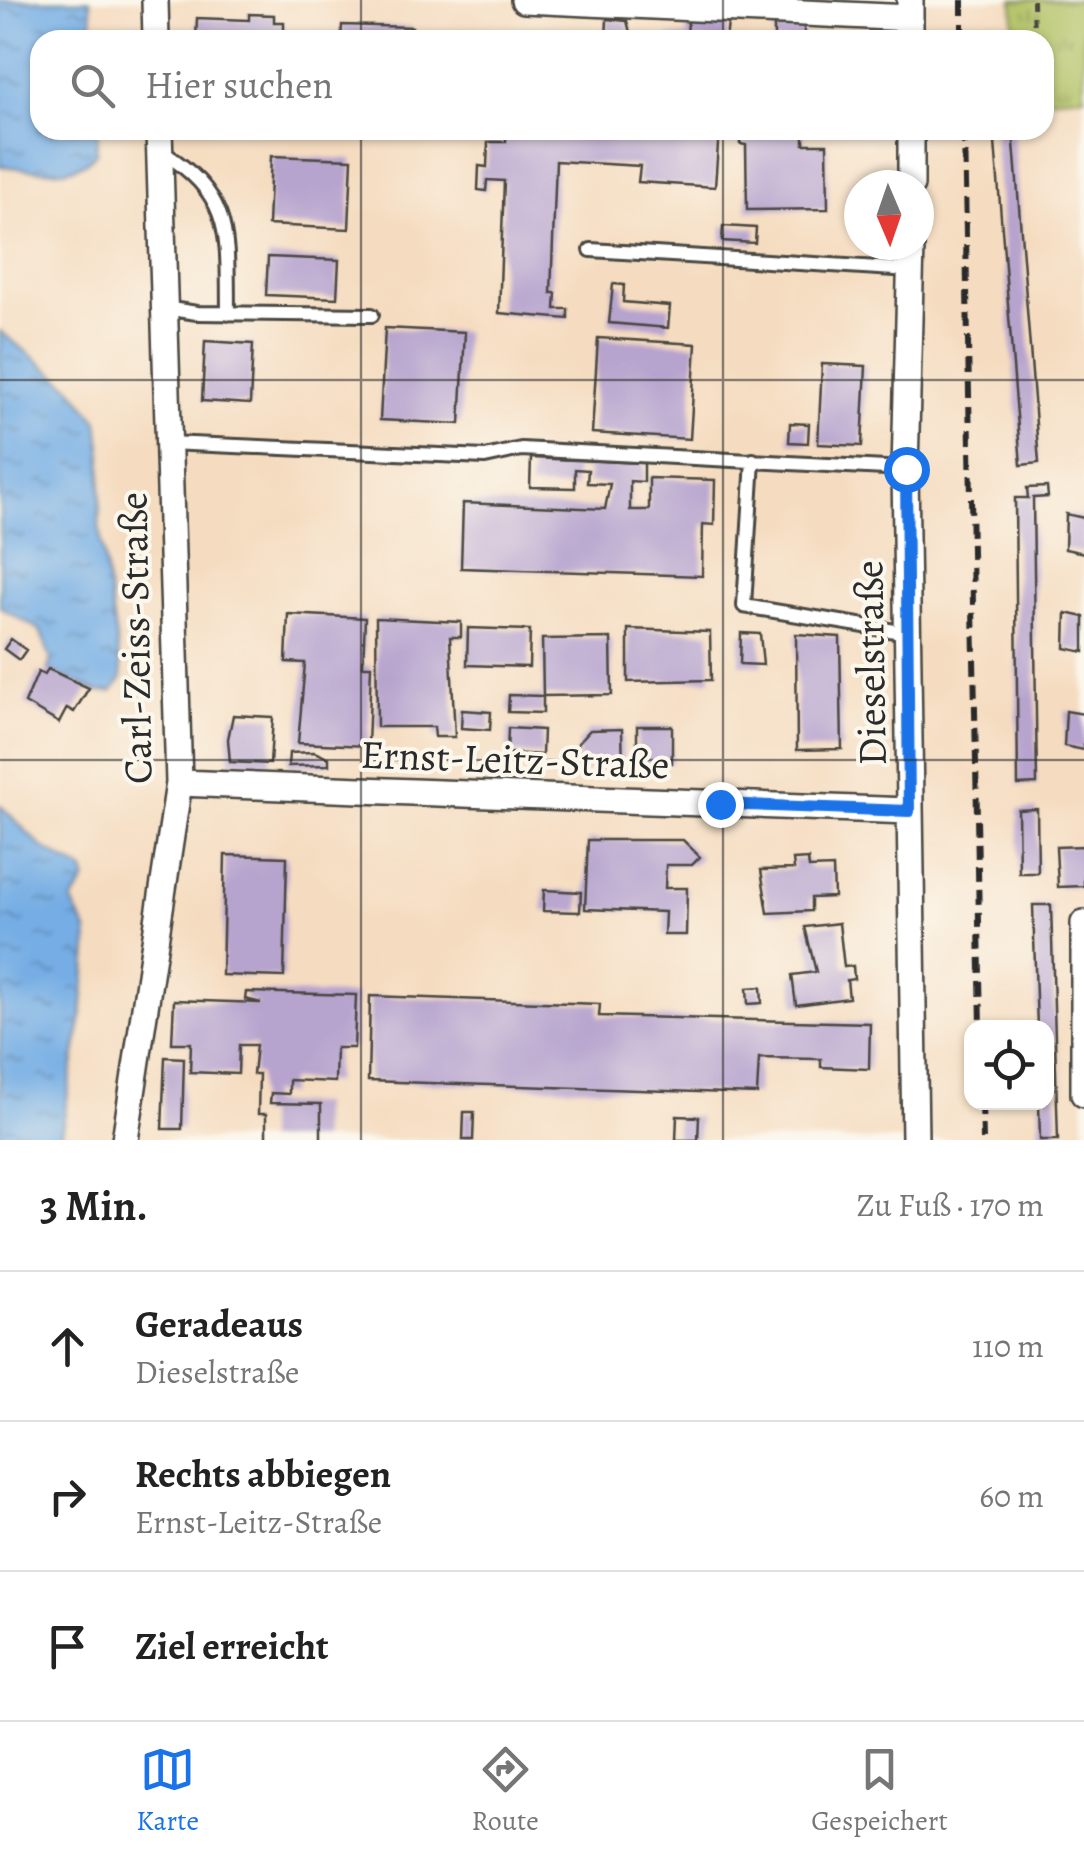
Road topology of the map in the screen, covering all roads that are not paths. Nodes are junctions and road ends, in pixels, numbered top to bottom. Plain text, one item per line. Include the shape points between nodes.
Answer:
1 (154, 0) edge
2 (524, 0) edge
3 (910, 19) edge
4 (156, 30) edge
5 (159, 140) edge
6 (911, 140) edge
7 (911, 170) edge
8 (591, 250) dead end
9 (844, 256) edge
10 (911, 260) edge
11 (164, 308) junction
12 (228, 314) junction
13 (372, 314) dead end
14 (168, 443) junction
15 (753, 460) junction
16 (906, 469) junction
17 (894, 632) junction
18 (179, 783) junction
19 (909, 811) junction
20 (1084, 923) edge
21 (1084, 1094) edge
22 (125, 1140) edge
23 (915, 1140) edge

1 - 4 street
2 - 3 street
5 - 11 street, Carl-Zeiss-Straße
5 - 12 lane via 217,201 227,228
6 - 7 street
8 - 9 lane
10 - 16 street, Dieselstraße
11 - 12 lane
11 - 14 street, Carl-Zeiss-Straße
12 - 13 lane
14 - 15 lane
14 - 18 street, Carl-Zeiss-Straße
15 - 16 lane
15 - 17 lane via 744,606
16 - 17 street, Dieselstraße
17 - 19 street, Dieselstraße
18 - 19 street, Ernst-Leitz-Straße
18 - 22 street, Carl-Zeiss-Straße
19 - 23 street, Dieselstraße
20 - 21 street

